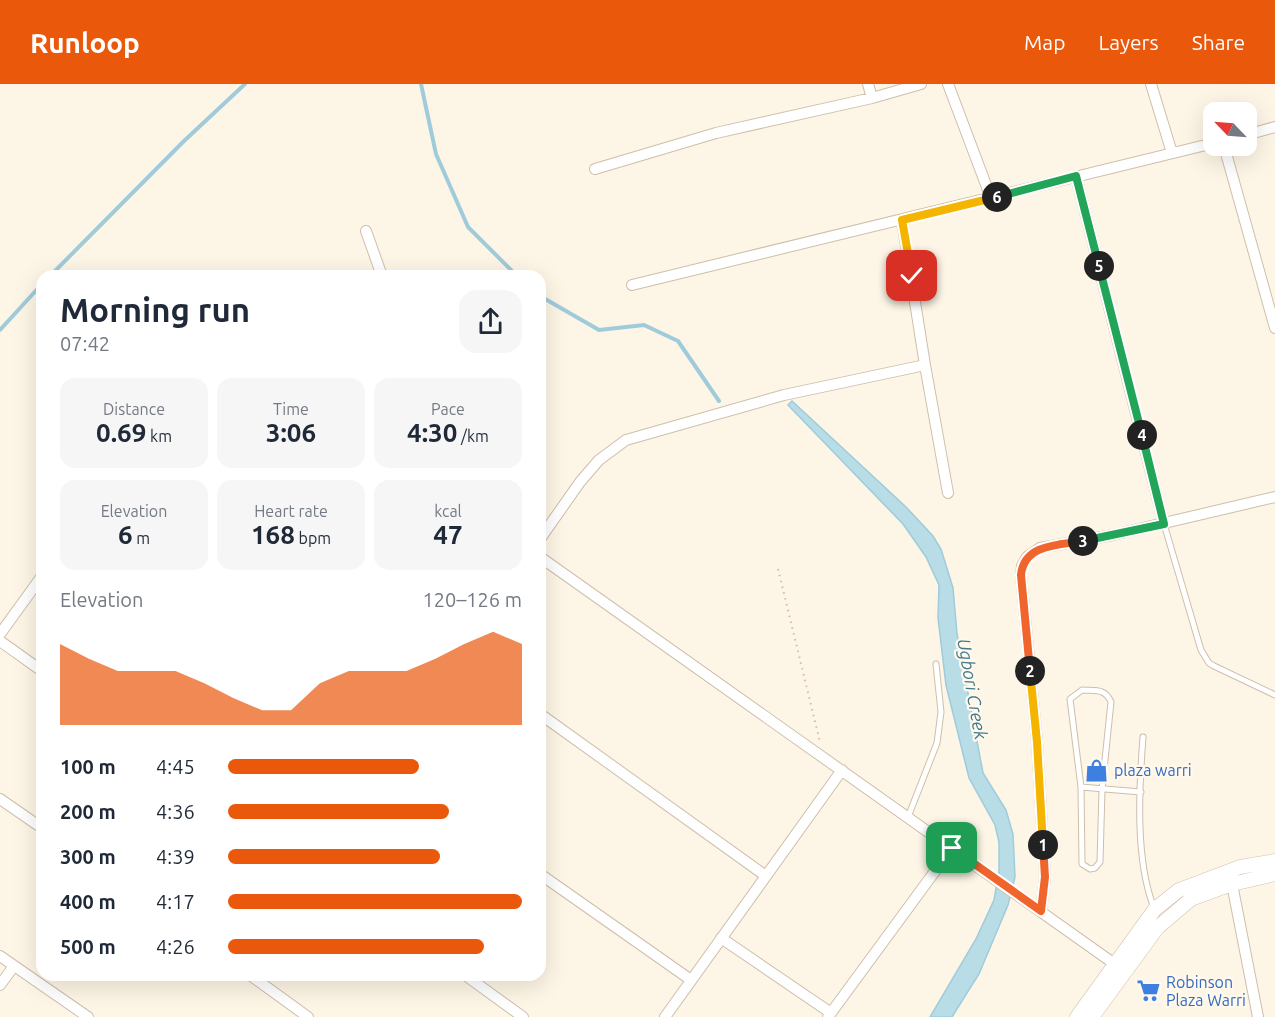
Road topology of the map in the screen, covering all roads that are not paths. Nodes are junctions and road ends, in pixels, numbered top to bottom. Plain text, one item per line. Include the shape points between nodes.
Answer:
1 (868, 84) edge
2 (921, 84) edge
3 (948, 84) edge
4 (1151, 84) edge
5 (872, 98) junction
6 (1275, 127) edge
7 (1257, 132) edge
8 (1203, 146) edge
9 (1172, 153) junction
10 (1227, 156) edge
11 (595, 169) dead end
12 (1076, 176) junction
13 (991, 198) junction
14 (902, 220) junction
15 (366, 231) dead end
16 (380, 270) edge
17 (1275, 283) edge
18 (632, 285) dead end
19 (1264, 287) junction
20 (1275, 328) edge
21 (925, 365) junction
22 (948, 493) dead end
23 (1275, 497) edge
24 (1164, 524) junction
25 (546, 531) edge
26 (546, 561) edge
27 (36, 584) edge
28 (0, 634) edge
29 (0, 641) edge
30 (936, 664) dead end
31 (36, 667) edge
32 (1275, 695) edge
33 (546, 718) edge
34 (1143, 737) dead end
35 (843, 770) junction
36 (1081, 787) junction
37 (1102, 789) junction
38 (1141, 792) junction
39 (0, 799) edge
40 (908, 817) junction
41 (36, 824) edge
42 (952, 848) junction
43 (1275, 861) edge
44 (1275, 874) edge
45 (766, 876) junction
46 (546, 878) edge
47 (1232, 884) junction
48 (1155, 909) junction
49 (1041, 911) junction
50 (721, 938) junction
51 (0, 956) edge
52 (1116, 965) junction
53 (14, 966) junction
54 (691, 980) junction
55 (258, 981) edge
56 (473, 981) edge
57 (0, 985) edge
58 (829, 1015) edge
59 (88, 1017) edge
60 (308, 1017) edge
61 (523, 1017) edge
62 (665, 1017) edge
63 (1077, 1017) edge
64 (1092, 1017) edge
65 (1258, 1017) edge

1 - 5 street
2 - 5 street
3 - 13 street
4 - 9 street
5 - 11 street via 716,133
6 - 7 street
8 - 9 street
9 - 12 street
10 - 19 street
12 - 13 street
12 - 24 street
13 - 14 street
14 - 18 street
14 - 21 street
15 - 16 street
17 - 19 street
19 - 20 street
21 - 22 street
21 - 25 street via 784,395 626,440 599,459
23 - 24 street
24 - 32 lane via 1205,657 1214,666
24 - 49 street via 1040,548 1022,566 1045,877
26 - 35 street
27 - 28 street
29 - 31 street
30 - 40 lane via 940,712 937,743
33 - 45 street
34 - 38 lane
35 - 40 street
35 - 45 street
36 - 37 lane
36 - 37 lane via 1082,864 1090,869 1100,862
36 - 37 lane via 1070,699 1082,690 1104,692 1111,702
37 - 38 lane
38 - 48 lane via 1144,879
39 - 41 street
40 - 42 street
42 - 49 street
42 - 58 street
43 - 48 main road via 1240,867 1179,890
44 - 47 main road
45 - 50 street
46 - 54 street
47 - 64 main road via 1191,899 1157,928
47 - 65 street
48 - 52 main road
49 - 52 street
50 - 54 street
50 - 58 street
51 - 53 street
52 - 63 main road
53 - 57 street
53 - 59 street
54 - 62 street
55 - 60 street
56 - 61 street

